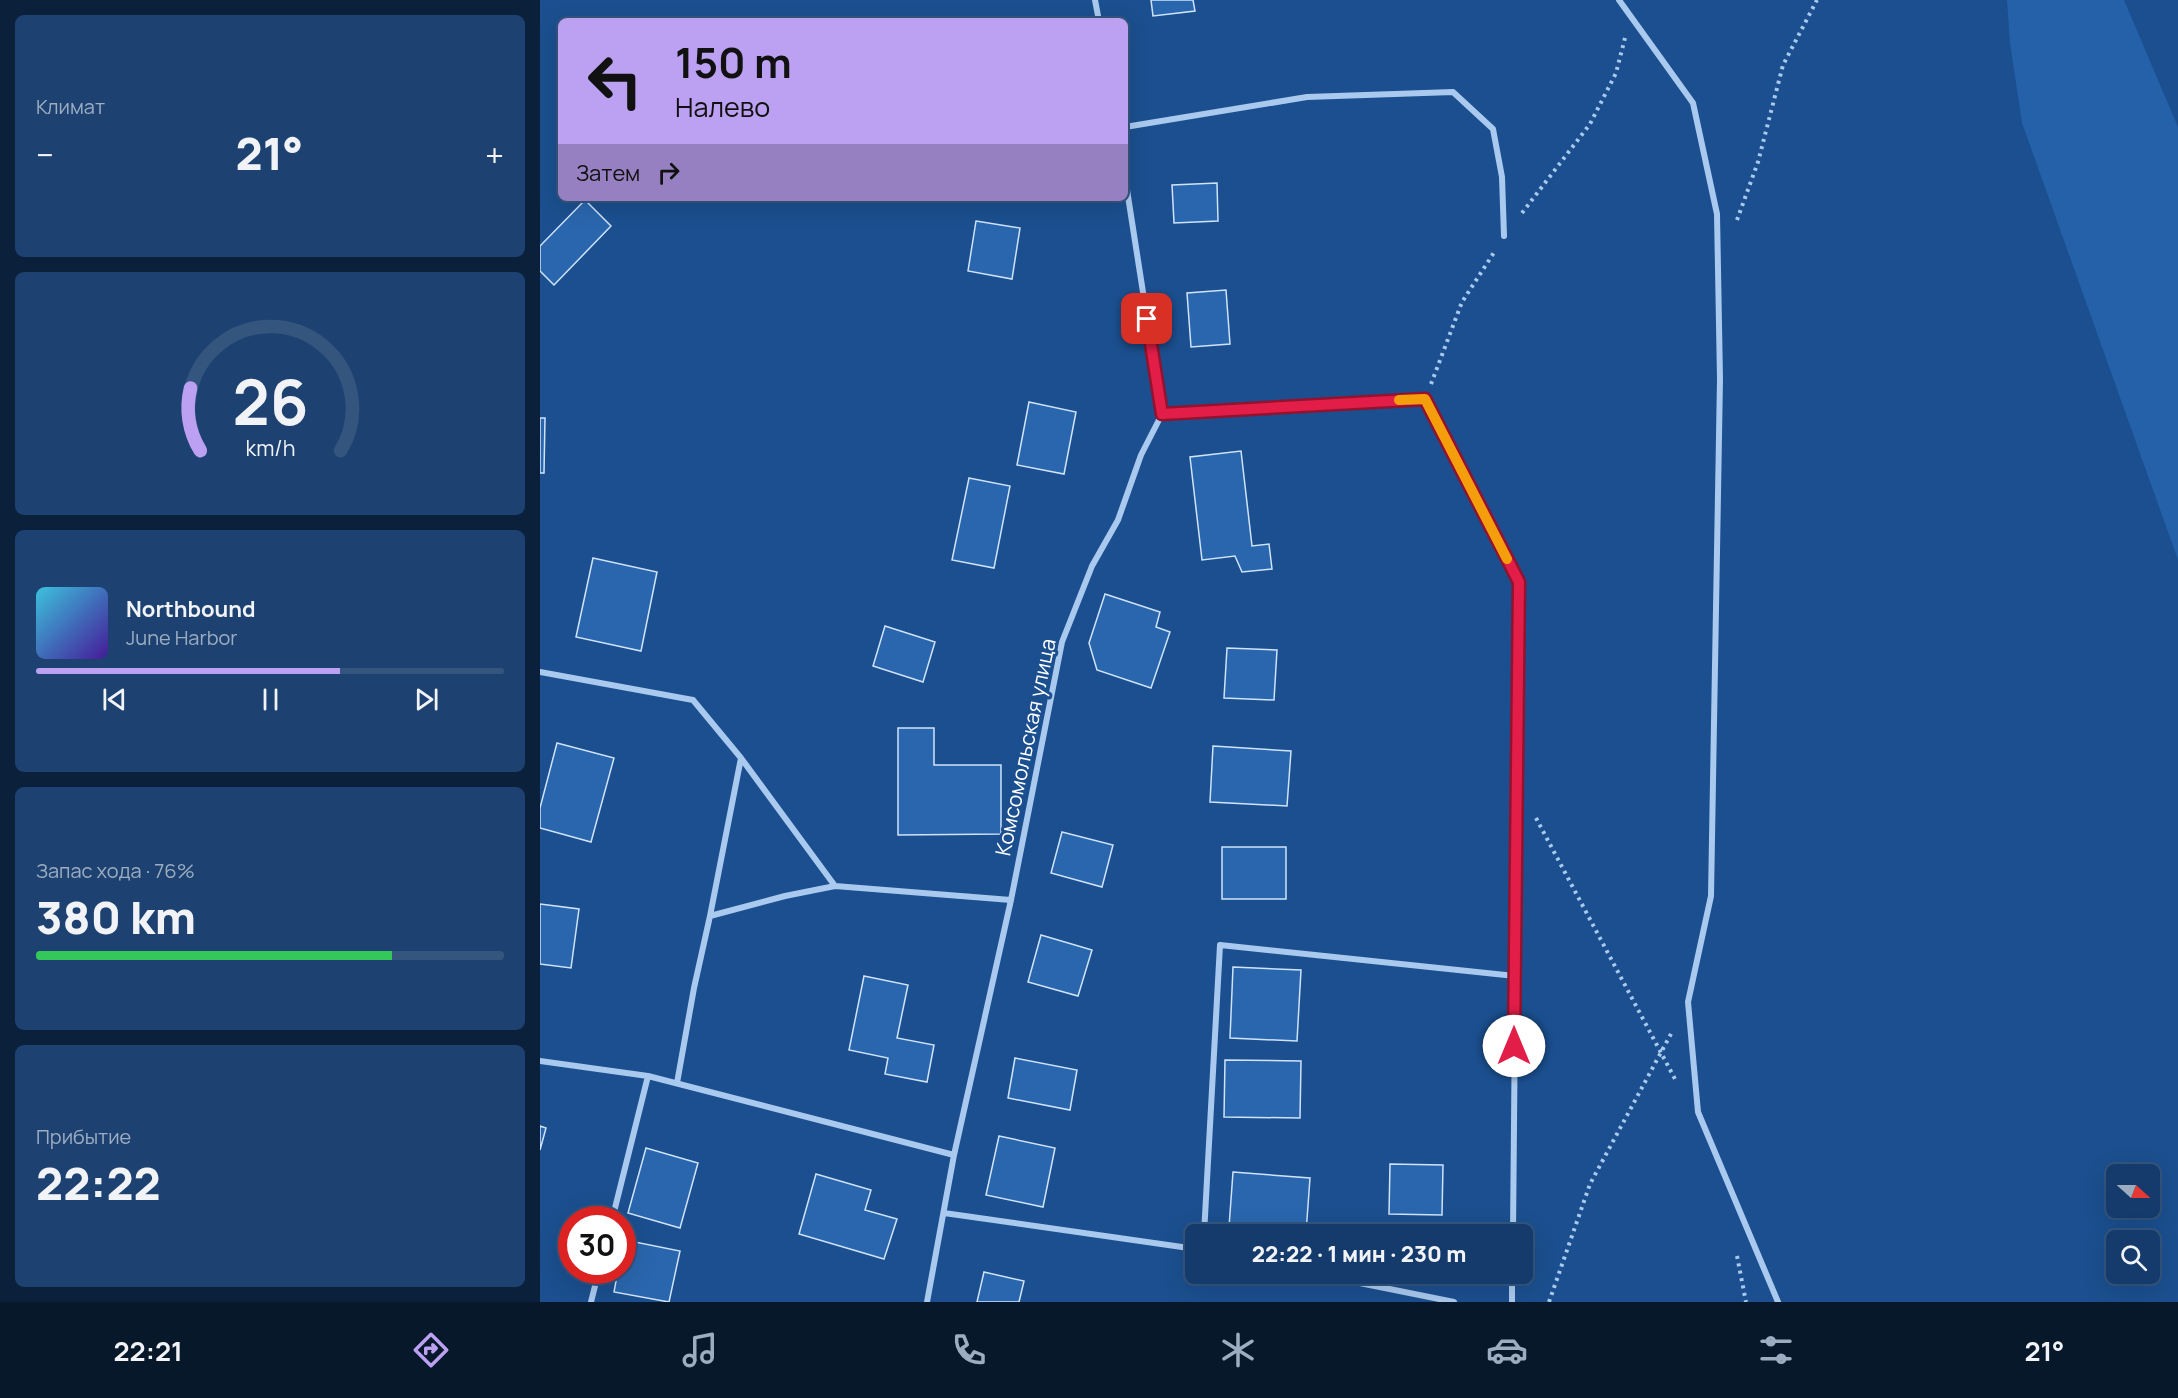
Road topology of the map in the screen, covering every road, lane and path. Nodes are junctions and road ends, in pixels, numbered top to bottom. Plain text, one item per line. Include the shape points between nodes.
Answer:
1 (1095, 0) edge
2 (1619, 0) edge
3 (1817, 0) edge
4 (1630, 17) junction
5 (1098, 18) edge
6 (1128, 127) edge
7 (1128, 196) edge
8 (1736, 224) dead end
9 (1504, 236) junction
10 (1425, 399) junction
11 (1162, 414) junction
12 (540, 672) edge
13 (741, 758) junction
14 (1534, 815) dead end
15 (835, 886) junction
16 (1011, 900) junction
17 (710, 916) junction
18 (1515, 976) junction
19 (1688, 1002) junction
20 (540, 1061) edge
21 (648, 1076) junction
22 (1675, 1079) dead end
23 (676, 1083) junction
24 (954, 1155) junction
25 (616, 1206) edge
26 (944, 1213) junction
27 (1205, 1224) edge
28 (1513, 1224) edge
29 (1185, 1247) edge
30 (1736, 1252) dead end
31 (596, 1284) edge
32 (1365, 1284) edge
33 (1512, 1284) edge
34 (591, 1302) edge
35 (927, 1302) edge
36 (1454, 1302) edge
37 (1512, 1302) edge
38 (1549, 1302) edge
39 (1746, 1302) edge
40 (1778, 1302) edge

1 - 5 street
2 - 4 street
3 - 8 path via 1783,65 1758,162
4 - 9 path via 1616,73 1590,124
4 - 19 street via 1693,103 1717,214 1720,379 1711,896
6 - 9 street via 1307,97 1453,92 1493,129 1502,177
7 - 11 street
9 - 10 path via 1462,302
10 - 11 street
10 - 18 street via 1519,582
11 - 16 street, Комсомольская улица via 1141,455 1118,520 1092,566 1062,642
12 - 13 street via 693,700
13 - 15 street
13 - 17 street
14 - 22 path
15 - 16 street
15 - 17 street
16 - 24 street, Комсомольская улица
17 - 23 street
18 - 27 street via 1220,945
18 - 28 street
19 - 38 path via 1590,1184
19 - 40 street via 1698,1112
20 - 21 street
21 - 23 street
21 - 25 street
23 - 24 street
24 - 26 street, Комсомольская улица
26 - 29 street
26 - 35 street, Комсомольская улица
30 - 39 path
31 - 34 street
32 - 36 street
33 - 37 street

